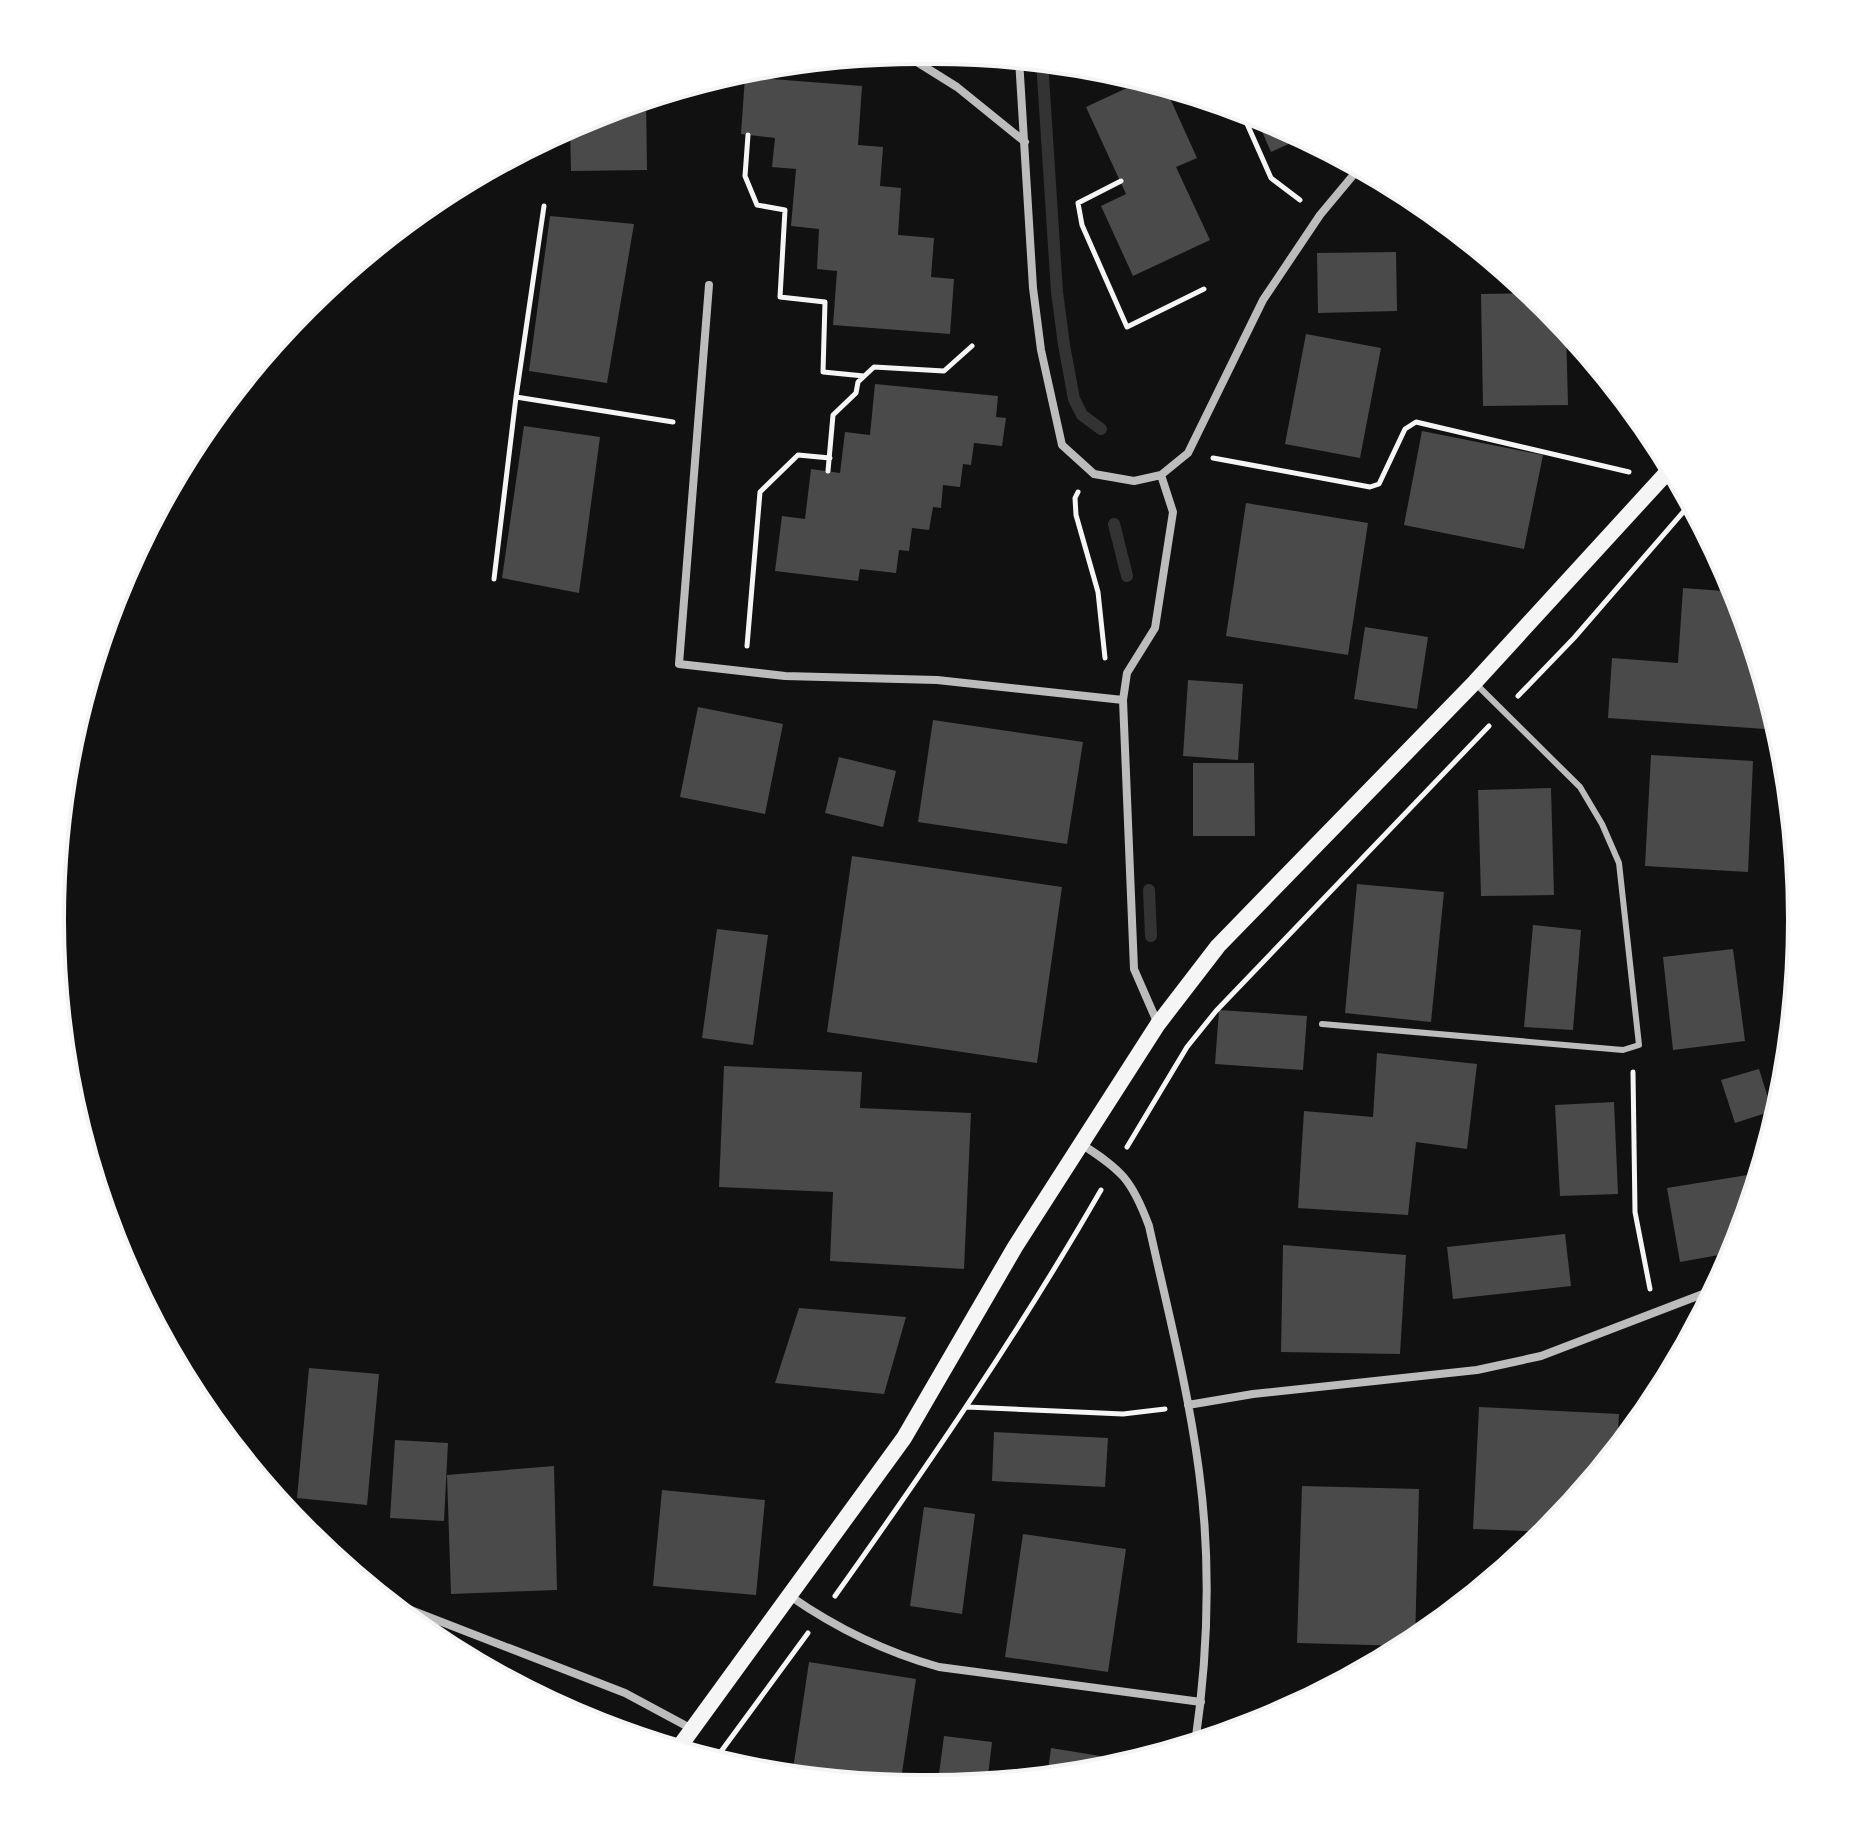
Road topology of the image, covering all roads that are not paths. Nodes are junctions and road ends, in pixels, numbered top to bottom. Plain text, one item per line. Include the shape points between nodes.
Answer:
1 (920, 64) edge
2 (1020, 69) edge
3 (1025, 142) junction
4 (1353, 175) edge
5 (709, 285) dead end
6 (1161, 475) junction
7 (1664, 476) edge
8 (1475, 682) junction
9 (1123, 700) junction
10 (1158, 1024) junction
11 (1322, 1024) dead end
12 (1081, 1144) junction
13 (1701, 1295) edge
14 (1188, 1405) junction
15 (790, 1596) junction
16 (420, 1614) edge
17 (1201, 1702) junction
18 (692, 1729) junction
19 (1197, 1733) edge
20 (683, 1741) edge

1 - 3 street
2 - 3 street
3 - 6 street via 1033,288 1062,445 1094,474 1134,481
4 - 6 street via 1263,300 1188,453
5 - 9 street via 679,664 785,676 937,680
6 - 9 street via 1173,512 1155,628 1127,673
7 - 8 main road
8 - 10 main road via 1218,946
8 - 11 lane via 1580,787 1602,824 1619,863 1639,1045 1623,1050
9 - 10 street via 1134,969
10 - 12 main road
12 - 14 street via 1129,1181 1149,1226
12 - 15 main road via 904,1438
13 - 14 street via 1541,1356 1477,1370
14 - 17 street via 1205,1567
15 - 17 street via 820,1617 901,1656 939,1667
15 - 18 main road
16 - 18 street via 625,1693
17 - 19 street
18 - 20 main road

